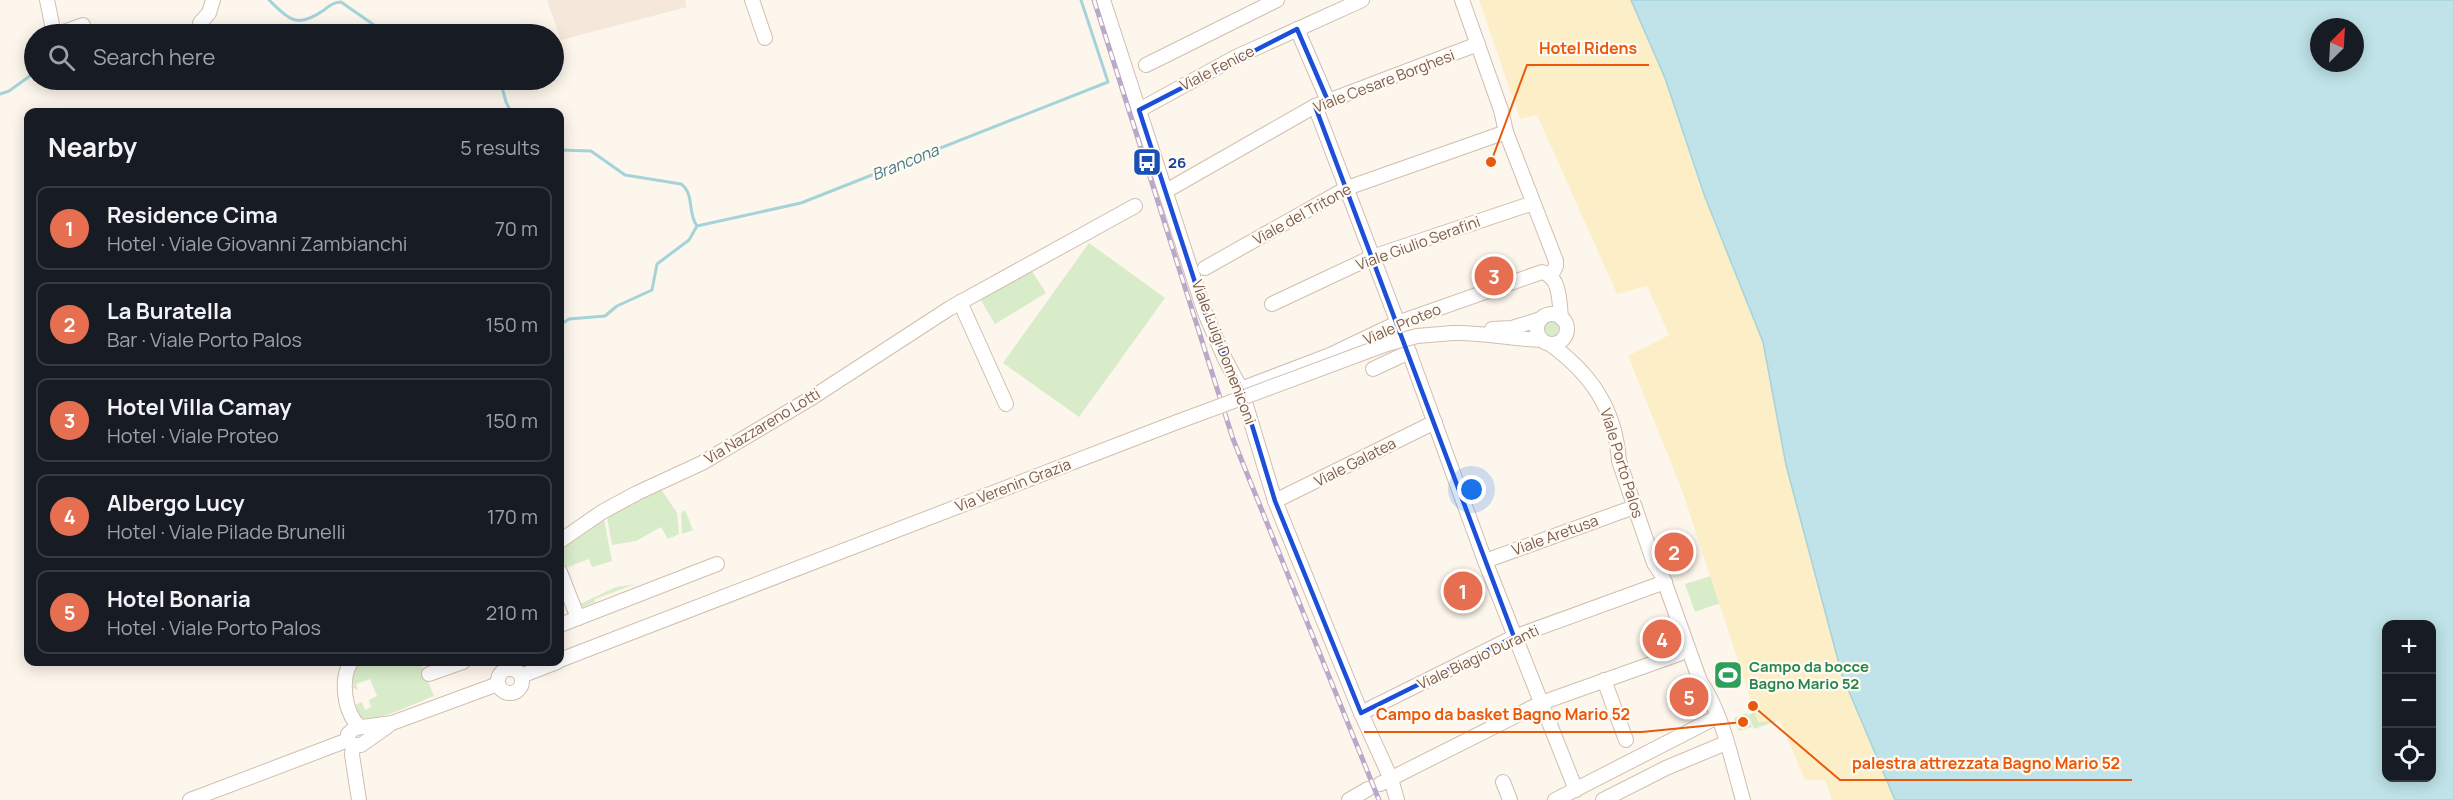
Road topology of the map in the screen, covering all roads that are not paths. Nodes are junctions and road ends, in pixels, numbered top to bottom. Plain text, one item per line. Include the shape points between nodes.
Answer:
1 (47, 0) edge
2 (213, 0) edge
3 (753, 0) edge
4 (1102, 0) edge
5 (1277, 0) edge
6 (1362, 0) edge
7 (1462, 0) edge
8 (200, 23) dead end
9 (53, 24) edge
10 (1297, 28) junction
11 (765, 38) dead end
12 (1478, 44) junction
13 (1146, 65) dead end
14 (1321, 103) junction
15 (1139, 110) junction
16 (1506, 132) junction
17 (1347, 188) junction
18 (1166, 191) junction
19 (1533, 203) junction
20 (1135, 206) dead end
21 (1372, 257) junction
22 (1205, 268) dead end
23 (1554, 282) junction
24 (960, 302) junction
25 (1272, 304) dead end
26 (1542, 318) junction
27 (1561, 318) junction
28 (1397, 323) junction
29 (1473, 333) junction
30 (1546, 342) junction
31 (1409, 352) junction
32 (1373, 369) dead end
33 (1241, 389) junction
34 (1005, 404) dead end
35 (1435, 422) junction
36 (1275, 501) junction
37 (1626, 510) dead end
38 (564, 538) edge
39 (1485, 561) junction
40 (717, 564) dead end
41 (564, 582) edge
42 (1665, 582) junction
43 (578, 618) junction
44 (564, 623) edge
45 (1514, 637) junction
46 (1679, 654) dead end
47 (564, 659) edge
48 (349, 666) edge
49 (452, 666) edge
50 (546, 666) edge
51 (429, 674) dead end
52 (1604, 680) junction
53 (1541, 703) junction
54 (1361, 713) junction
55 (1717, 717) junction
56 (392, 723) junction
57 (352, 737) junction
58 (1626, 740) dead end
59 (1726, 743) junction
60 (1503, 782) dead end
61 (1380, 784) junction
62 (1576, 790) junction
63 (190, 800) edge
64 (359, 800) edge
65 (1348, 800) edge
66 (1397, 800) edge
67 (1510, 800) edge
68 (1555, 800) edge
69 (1603, 800) edge
70 (1743, 800) edge

1 - 9 street
2 - 8 street
3 - 11 street
4 - 15 street, Viale Luigi Domeniconi
5 - 13 street
6 - 10 street, Viale Fenice
7 - 12 street
10 - 14 street
10 - 15 street, Viale Fenice
12 - 14 street, Viale Cesare Borghesi
12 - 16 street
14 - 17 street
14 - 18 street, Viale Cesare Borghesi
15 - 18 street, Viale Luigi Domeniconi
16 - 17 street, Viale del Tritone
16 - 19 street
17 - 21 street
17 - 22 street, Viale del Tritone
18 - 33 street, Viale Luigi Domeniconi via 1206,313
19 - 21 street, Viale Giulio Serafini
19 - 23 street via 1556,261
20 - 24 street, Via Nazzareno Lotti
21 - 25 street, Viale Giulio Serafini
21 - 28 street
23 - 26 street
23 - 27 street
23 - 28 street, Viale Proteo via 1542,272
24 - 34 street
24 - 38 street, Via Nazzareno Lotti via 813,397 702,463 602,512
26 - 27 street via 1553,314
26 - 29 street, Via Verenin Grazia via 1512,328
26 - 30 street via 1537,332
27 - 30 street via 1566,326 1565,335 1559,342
28 - 31 street
28 - 33 street, Viale Proteo via 1330,355
29 - 30 street, Via Verenin Grazia
29 - 47 street, Via Verenin Grazia, bridge via 1417,336 1387,344
30 - 42 street, Viale Porto Palos via 1578,365 1598,391 1648,544
31 - 32 street
31 - 35 street
33 - 36 street, Viale Luigi Domeniconi
35 - 36 street, Viale Galatea
35 - 39 street
36 - 54 street, Viale Luigi Domeniconi
37 - 39 street, Viale Aretusa
39 - 45 street
40 - 43 street
41 - 43 street
42 - 45 street, Viale Biagio Duranti
42 - 55 street, Viale Porto Palos
43 - 44 street
45 - 53 street
45 - 54 street, Viale Biagio Duranti
46 - 52 street
48 - 57 street via 347,706
49 - 51 street
50 - 56 street, Via Verenin Grazia via 521,676 521,686 513,693 503,691 498,684
52 - 53 street
52 - 58 street
53 - 61 street
53 - 62 street
54 - 61 street, Viale Luigi Domeniconi
55 - 59 street, Viale Porto Palos
55 - 62 street
56 - 57 street, Via Verenin Grazia
56 - 57 street, Via Verenin Grazia via 361,745
57 - 63 street, Via Verenin Grazia
57 - 64 street
59 - 69 street
59 - 70 street, Viale Porto Palos
60 - 67 street
61 - 65 street
61 - 66 street, Viale Luigi Domeniconi
62 - 68 street

